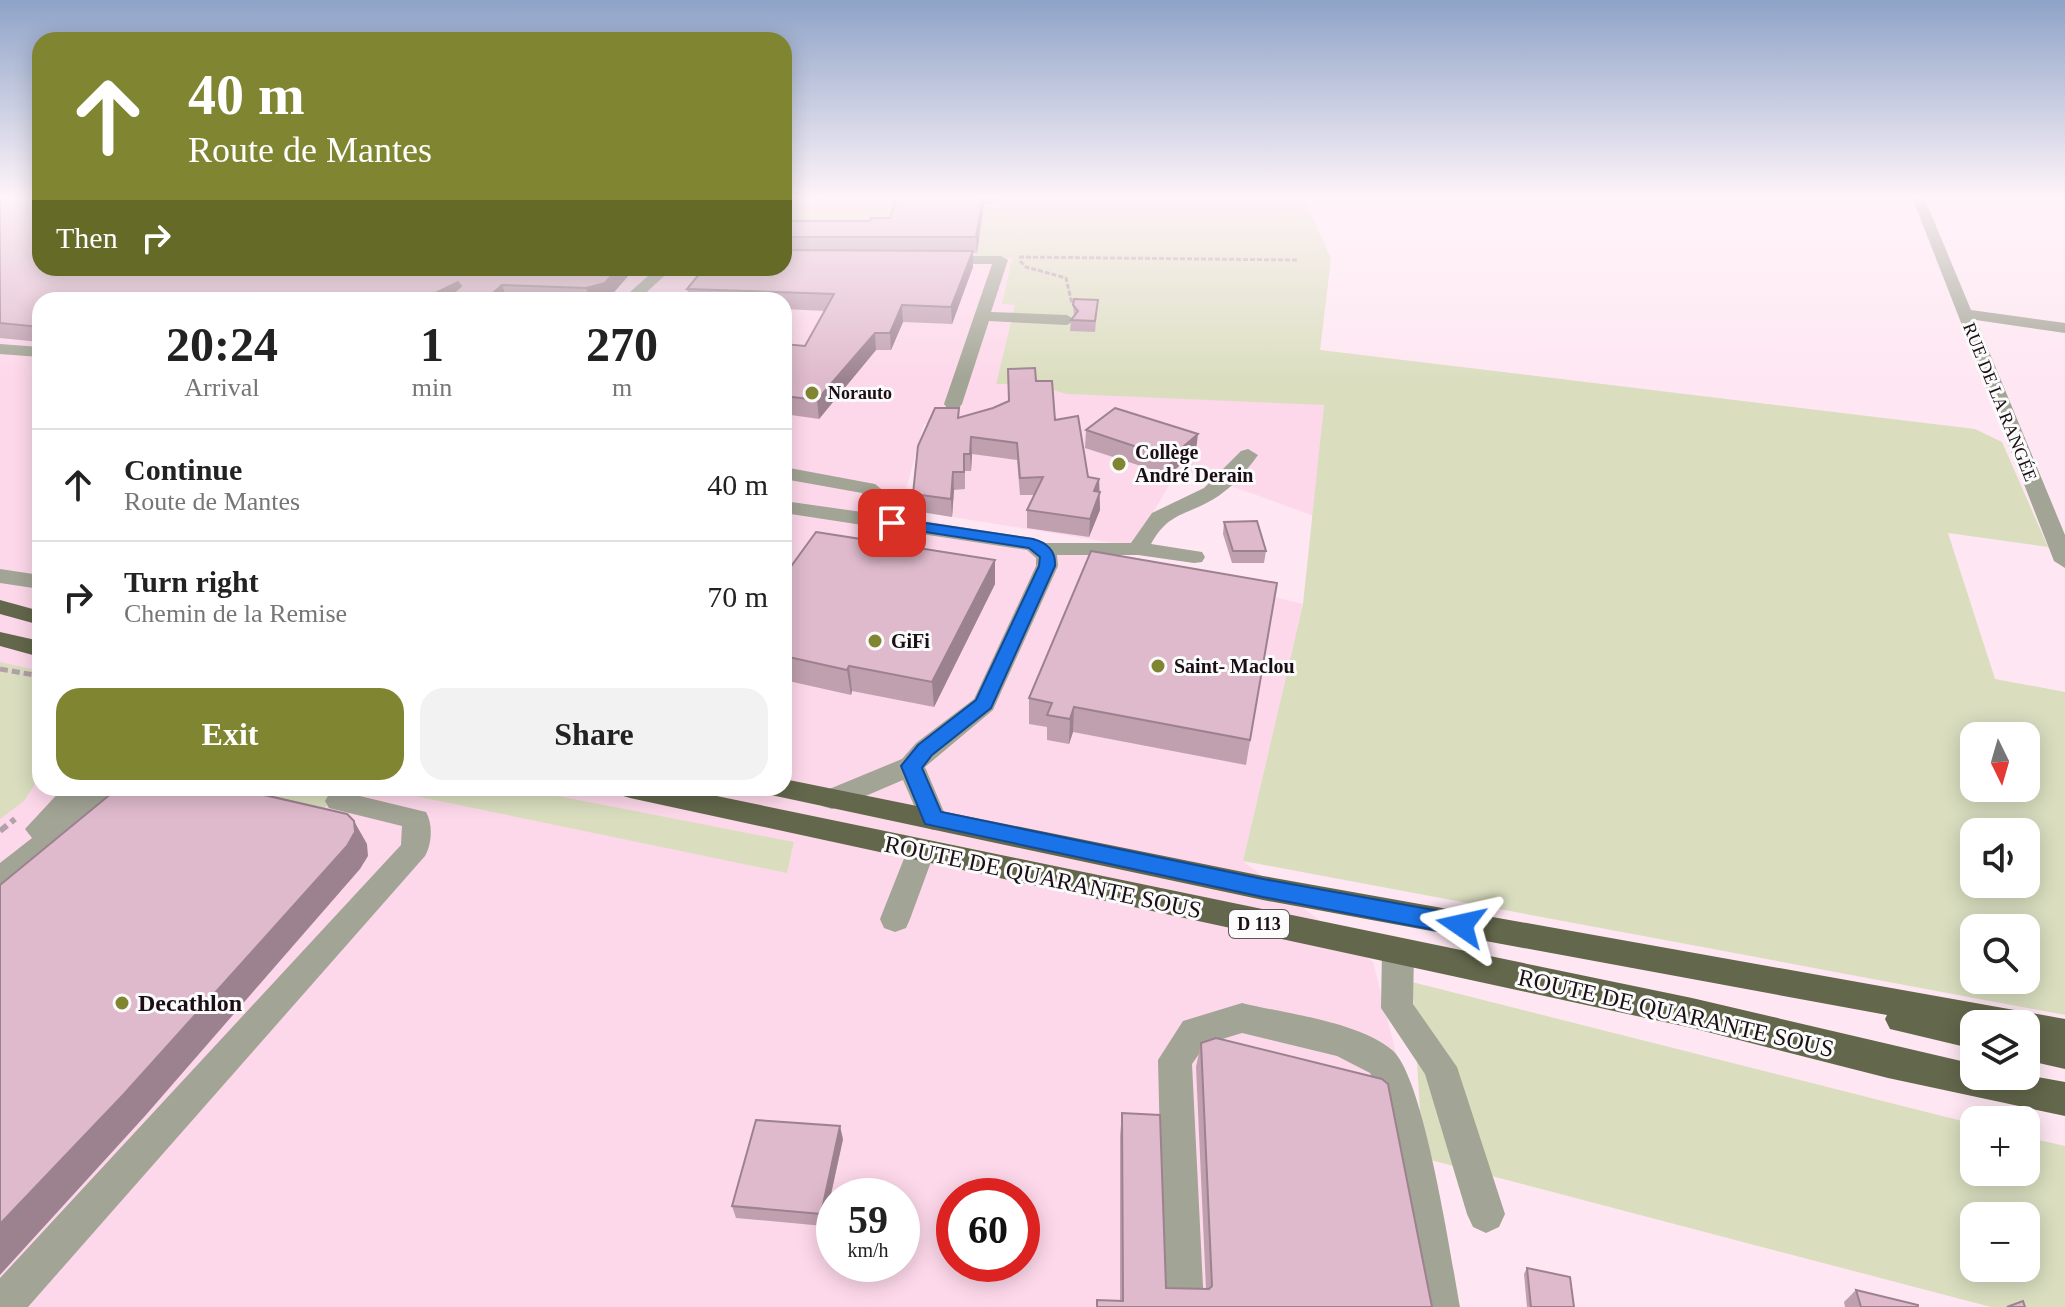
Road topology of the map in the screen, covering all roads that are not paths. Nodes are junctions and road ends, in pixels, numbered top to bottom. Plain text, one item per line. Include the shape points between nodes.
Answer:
1 (1943, 258) edge
2 (924, 260) edge
3 (656, 276) edge
4 (637, 292) edge
5 (1965, 314) junction
6 (983, 316) junction
7 (1067, 320) road end
8 (2065, 328) edge
9 (0, 349) edge
10 (32, 351) edge
11 (953, 404) edge
12 (1248, 455) dead end
13 (792, 478) edge
14 (792, 491) edge
15 (823, 497) junction
16 (792, 505) edge
17 (869, 519) junction
18 (1042, 549) junction
19 (1138, 549) junction
20 (1194, 557) dead end
21 (2065, 561) edge
22 (0, 576) edge
23 (32, 581) edge
24 (0, 607) edge
25 (32, 616) edge
26 (0, 639) edge
27 (32, 647) edge
28 (911, 766) junction
29 (792, 790) edge
30 (72, 796) edge
31 (106, 796) edge
32 (667, 796) edge
33 (832, 799) junction
34 (339, 801) dead end
35 (933, 819) junction
36 (921, 851) junction
37 (0, 862) edge
38 (0, 880) edge
39 (895, 919) dead end
40 (1461, 925) junction
41 (1398, 952) junction
42 (1960, 1014) edge
43 (2040, 1029) edge
44 (1960, 1031) edge
45 (2065, 1034) edge
46 (2040, 1048) edge
47 (2065, 1054) edge
48 (2065, 1102) edge
49 (1486, 1214) dead end
50 (1, 1307) edge
51 (1184, 1307) edge
52 (1440, 1307) edge

1 - 5 street, RUE DE LA RANGÉE
2 - 6 street via 1001,260
3 - 4 street
5 - 8 street
5 - 21 street, RUE DE LA RANGÉE
6 - 7 street
6 - 11 street
9 - 10 street
12 - 19 street via 1216,488 1154,522
13 - 15 street
14 - 15 street
15 - 16 street
15 - 17 street via 831,523
15 - 17 street via 868,488 875,492 876,502
17 - 18 street
18 - 19 street
18 - 28 street via 1047,566 984,704 958,736
19 - 20 street
22 - 23 street
24 - 25 main road
26 - 27 main road
28 - 33 street
28 - 35 street
29 - 33 main road, D 113
30 - 37 street
31 - 38 street
32 - 36 main road, ROUTE DE QUARANTE SOUS / D 113
33 - 35 main road, D 113
34 - 50 street via 416,819 415,848
35 - 40 main road, ROUTE DE QUARANTE SOUS / D 113
36 - 39 street
36 - 41 main road, ROUTE DE QUARANTE SOUS / D 113
40 - 42 main road, ROUTE DE QUARANTE SOUS / D 113
40 - 44 main road, ROUTE DE QUARANTE SOUS / D 113
41 - 48 main road, ROUTE DE QUARANTE SOUS / D 113 via 1692,1013
41 - 49 street via 1397,1008 1440,1067
43 - 45 main road
46 - 47 main road
51 - 52 street via 1175,1060 1195,1032 1242,1018 1344,1042 1382,1062 1402,1103

